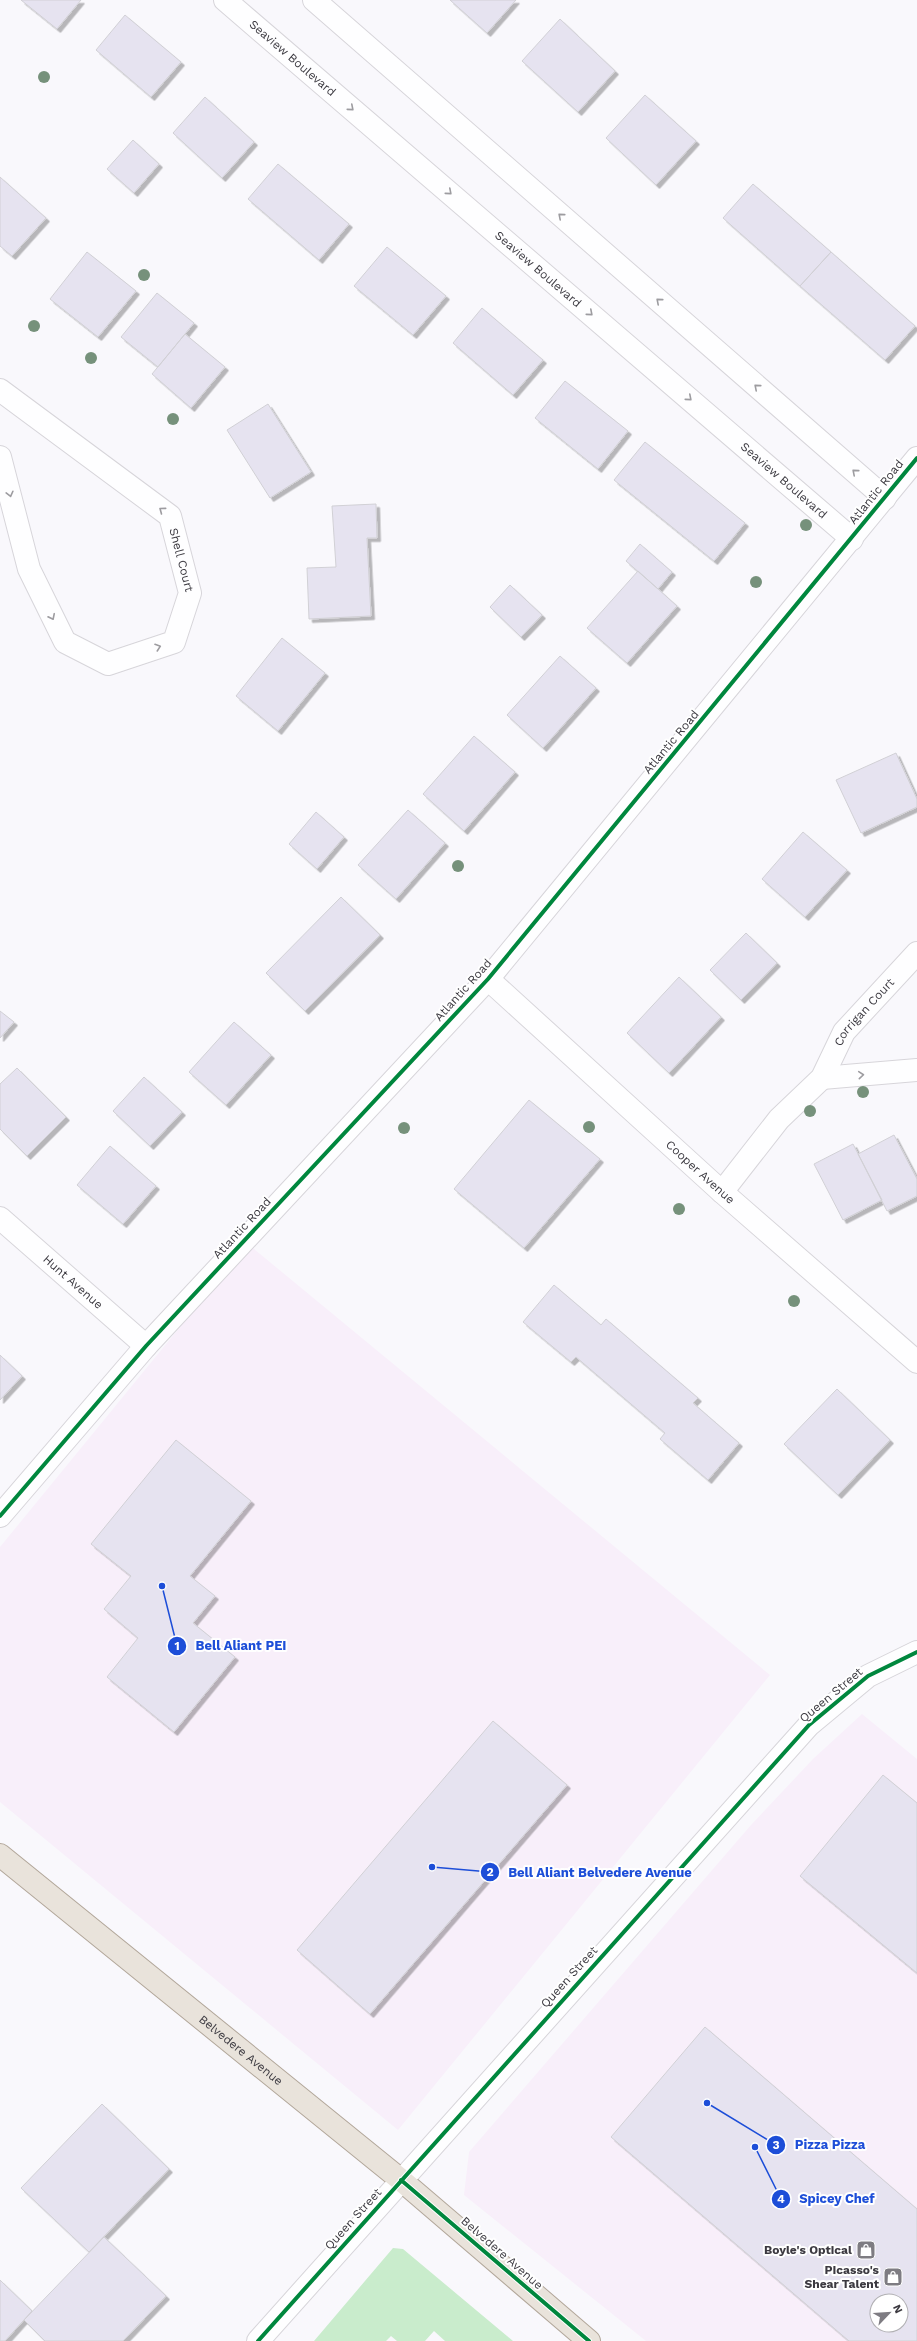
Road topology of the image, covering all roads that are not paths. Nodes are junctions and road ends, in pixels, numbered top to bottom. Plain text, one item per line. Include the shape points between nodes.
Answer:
1 (226, 0) edge
2 (314, 0) edge
3 (0, 390) edge
4 (0, 457) edge
5 (917, 458) edge
6 (885, 498) junction
7 (852, 538) junction
8 (917, 953) edge
9 (488, 979) junction
10 (917, 1070) edge
11 (822, 1078) junction
12 (722, 1192) junction
13 (0, 1218) edge
14 (146, 1346) junction
15 (917, 1362) edge
16 (0, 1516) edge
17 (917, 1652) edge
18 (0, 1855) edge
19 (401, 2180) junction
20 (258, 2341) edge
21 (589, 2341) edge

1 -> 7 street, Seaview Boulevard
6 -> 2 street
4 -> 3 street, Shell Court via 29,569 65,642 108,664 174,642 190,593 170,516
5 - 6 street, Atlantic Road
6 - 7 street, Atlantic Road
7 - 9 street, Atlantic Road
8 - 11 street, Corrigan Court via 844,1032
9 - 12 street, Cooper Avenue
9 - 14 street, Atlantic Road
11 -> 10 street
11 - 12 street, Corrigan Court via 779,1119
12 - 15 street, Cooper Avenue
13 - 14 street, Hunt Avenue
14 - 16 street, Atlantic Road
17 - 19 street, Queen Street via 868,1676 809,1725
18 - 19 main road, Belvedere Avenue
19 - 20 street, Queen Street
19 - 21 main road, Belvedere Avenue

